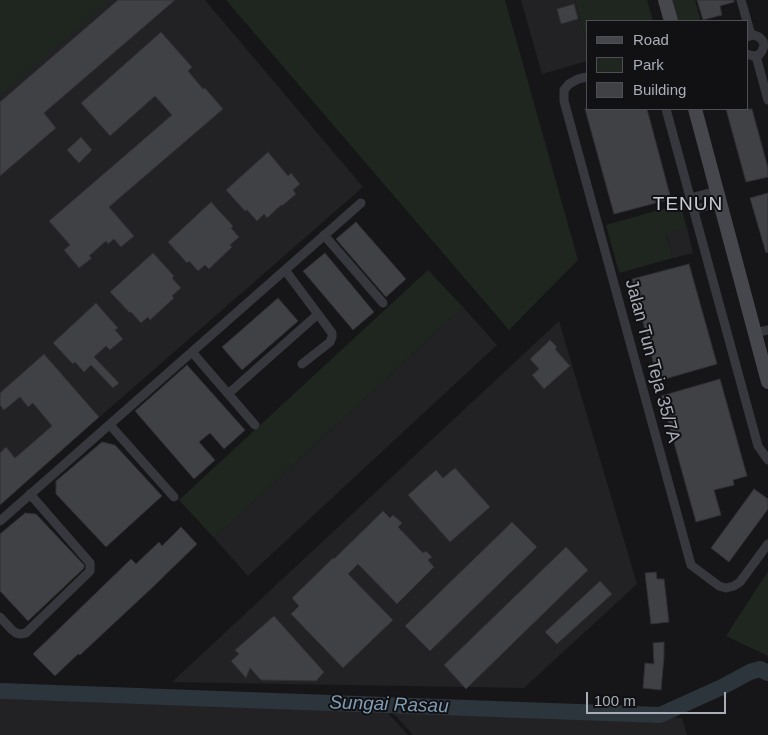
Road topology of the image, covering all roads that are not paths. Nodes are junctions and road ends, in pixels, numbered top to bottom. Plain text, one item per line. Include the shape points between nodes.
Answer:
1 (665, 0) edge
2 (741, 0) edge
3 (671, 20) edge
4 (745, 20) edge
5 (749, 36) edge
6 (766, 43) edge
7 (749, 55) edge
8 (586, 76) edge
9 (768, 100) edge
10 (666, 110) edge
11 (695, 110) edge
12 (718, 197) junction
13 (690, 198) junction
14 (361, 203) dead end
15 (693, 210) junction
16 (324, 235) junction
17 (284, 270) junction
18 (383, 303) dead end
19 (318, 314) junction
20 (762, 331) edge
21 (192, 352) junction
22 (302, 364) dead end
23 (768, 382) edge
24 (228, 394) junction
25 (255, 424) dead end
26 (110, 425) junction
27 (768, 460) edge
28 (30, 494) junction
29 (174, 497) dead end
30 (0, 521) edge
31 (768, 544) edge
32 (0, 616) edge

1 - 3 street
2 - 4 street
5 - 6 street via 759,36
6 - 7 street via 762,51
7 - 9 street
8 - 31 street, Jalan Tun Teja 35/7A via 564,90 564,101 691,565 719,586 734,586
10 - 13 street
11 - 12 street
12 - 13 street
12 - 15 street
12 - 20 street
13 - 15 street
14 - 16 street
15 - 27 street via 758,446
16 - 17 street
16 - 18 street
17 - 19 street
17 - 21 street
19 - 22 street via 332,337
19 - 24 street
20 - 23 street
21 - 24 street
21 - 26 street
24 - 25 street
26 - 28 street
26 - 29 street
28 - 30 street
28 - 32 street via 90,562 90,571 26,632 16,633

